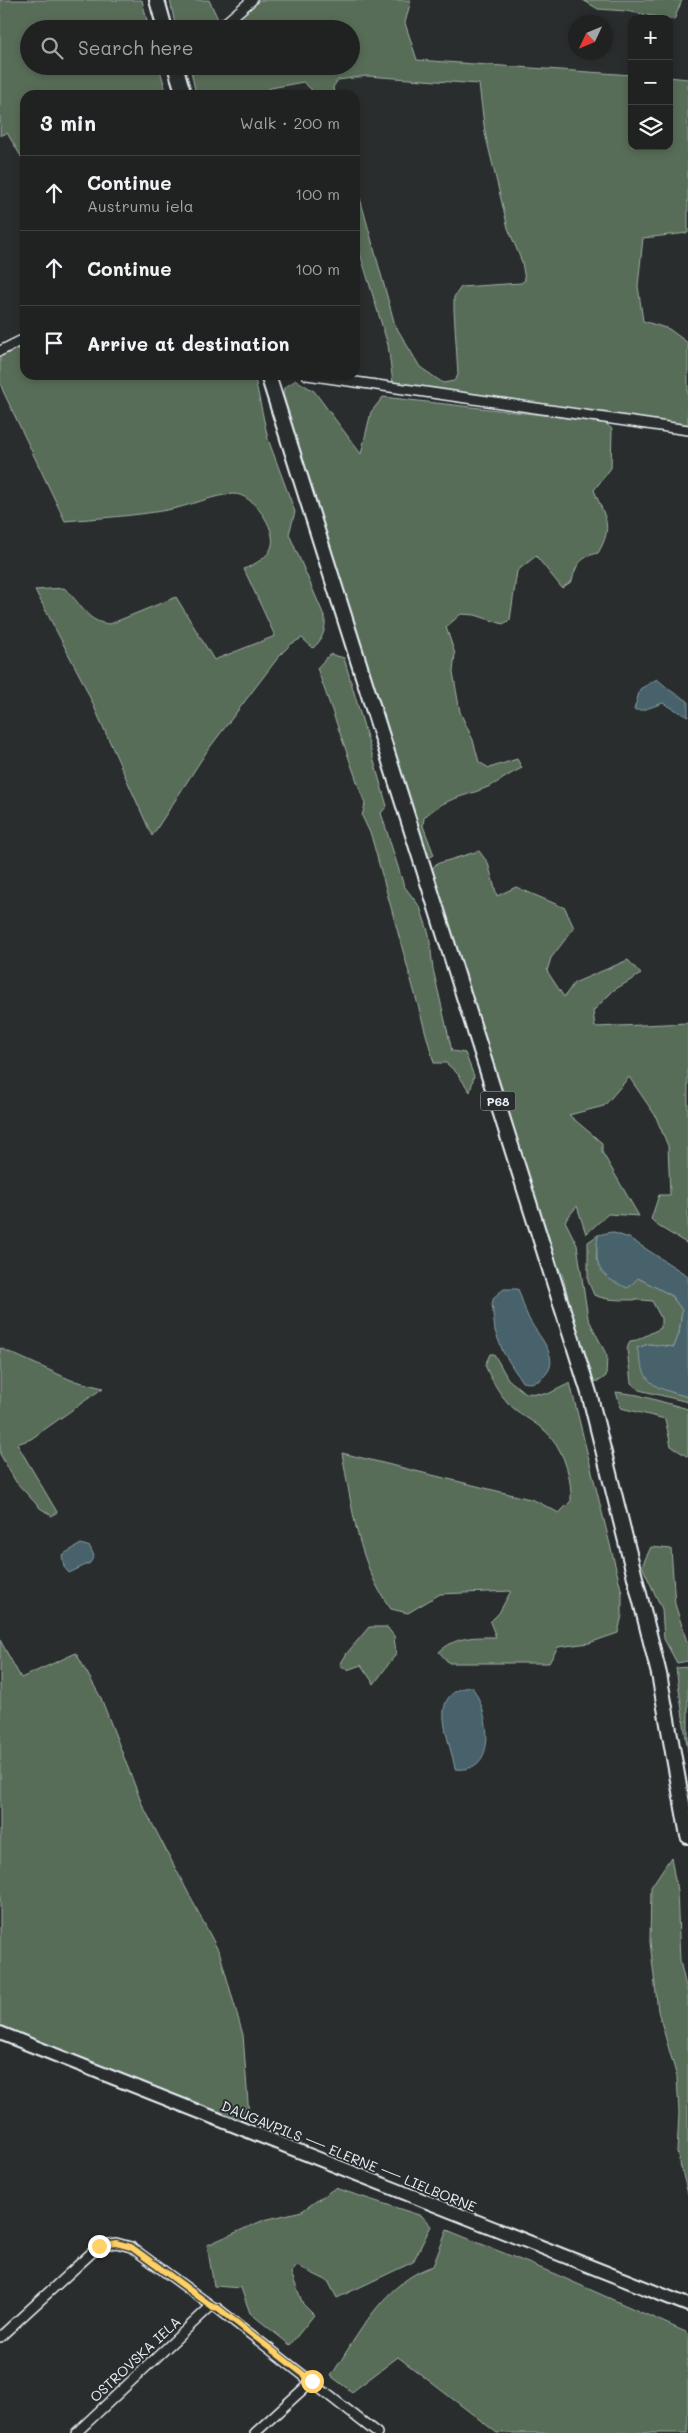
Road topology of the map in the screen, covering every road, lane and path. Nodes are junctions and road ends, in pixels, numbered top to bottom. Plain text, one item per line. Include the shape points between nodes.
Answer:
1 (157, 0) edge
2 (252, 0) edge
3 (163, 20) edge
4 (229, 20) edge
5 (178, 75) edge
6 (182, 90) edge
7 (20, 341) edge
8 (0, 351) edge
9 (270, 380) edge
10 (343, 380) edge
11 (688, 430) edge
12 (688, 1836) edge
13 (0, 2033) edge
14 (688, 2305) edge
15 (213, 2307) junction
16 (0, 2337) edge
17 (312, 2381) junction
18 (76, 2433) edge
19 (255, 2433) edge
20 (377, 2433) edge

1 - 3 main road
2 - 4 street
5 - 6 main road
7 - 8 street
9 - 12 main road, P68 via 589,1393 659,1674
10 - 11 street
13 - 14 main road, DAUGAVPILS — ELERNE — LIELBORNE
15 - 16 street via 131,2247 116,2243 99,2246
15 - 17 street
15 - 18 street, OSTROVSKA IELA
17 - 19 street
17 - 20 street

